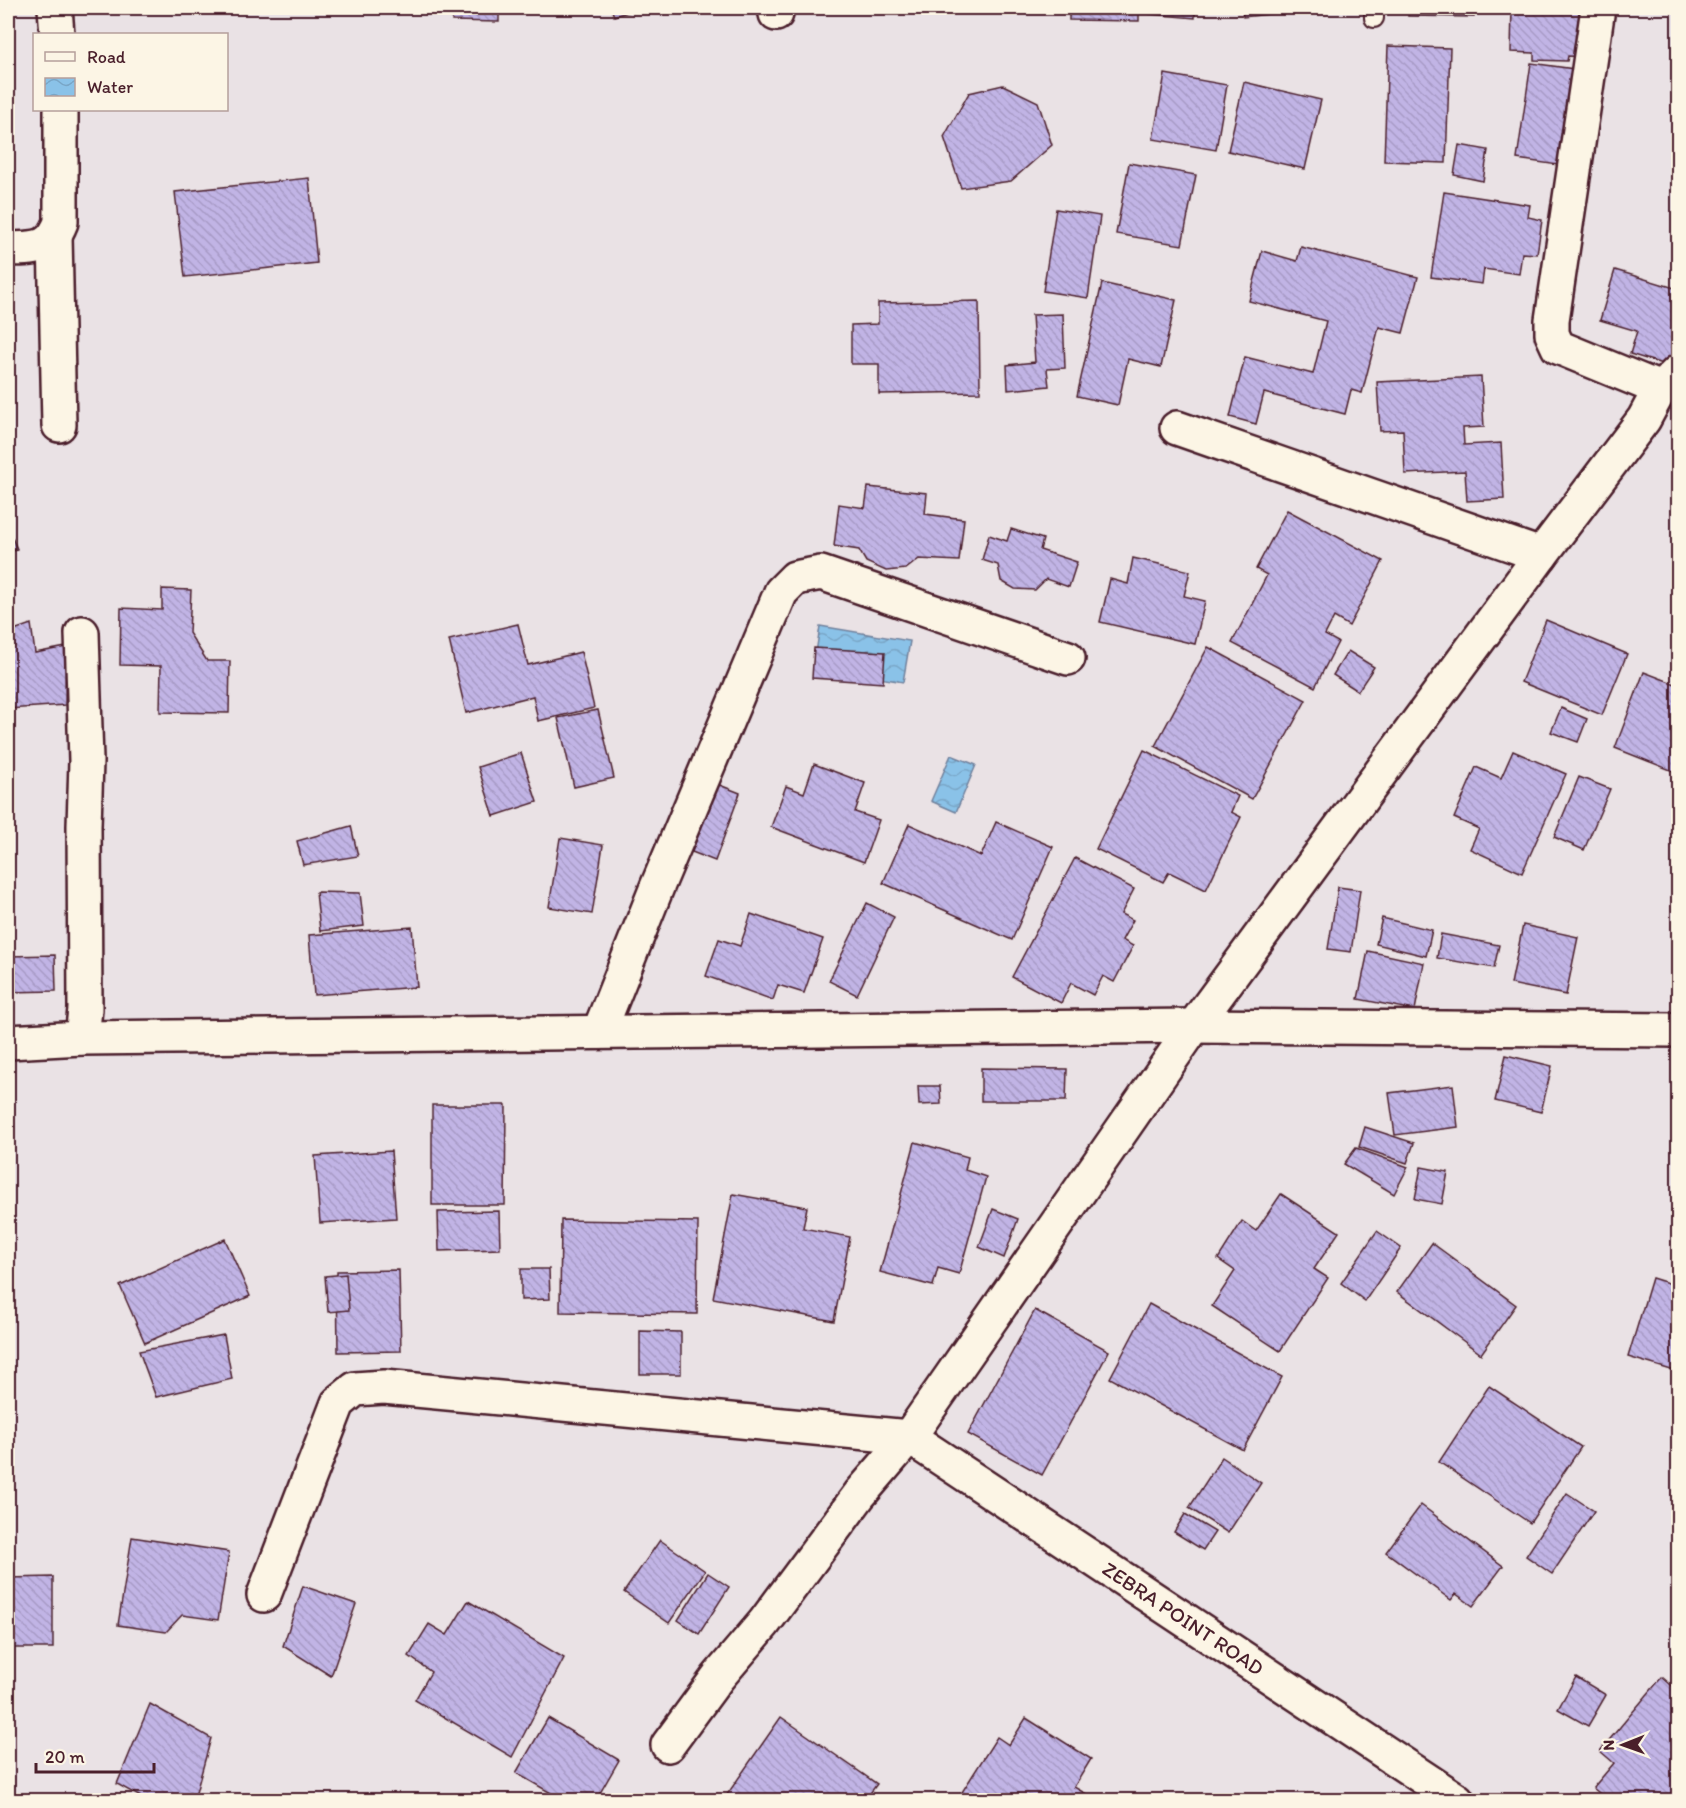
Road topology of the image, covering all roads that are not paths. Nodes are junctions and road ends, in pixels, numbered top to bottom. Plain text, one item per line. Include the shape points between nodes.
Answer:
1 (55, 8) edge
2 (1598, 8) edge
3 (57, 33) edge
4 (61, 111) edge
5 (55, 236) junction
6 (8, 249) edge
7 (1669, 382) edge
8 (59, 425) dead end
9 (1177, 428) dead end
10 (1541, 555) junction
11 (82, 633) dead end
12 (1068, 658) dead end
13 (1194, 1026) junction
14 (1678, 1030) edge
15 (598, 1032) junction
16 (82, 1038) junction
17 (8, 1042) edge
18 (909, 1437) junction
19 (264, 1595) dead end
20 (668, 1745) dead end
21 (1457, 1800) edge

1 - 3 street
2 - 7 street via 1552,334 1558,346 1653,386
4 - 5 street via 61,222
5 - 6 street via 44,245
5 - 8 street
7 - 10 street
9 - 10 street
10 - 13 street
11 - 16 street via 86,761
12 - 15 street via 820,573 795,578 781,592
13 - 14 street
13 - 15 street
13 - 18 street
15 - 16 street
16 - 17 street
18 - 19 street via 384,1387 355,1389 338,1403
18 - 20 street via 860,1494
18 - 21 street, ZEBRA POINT ROAD

